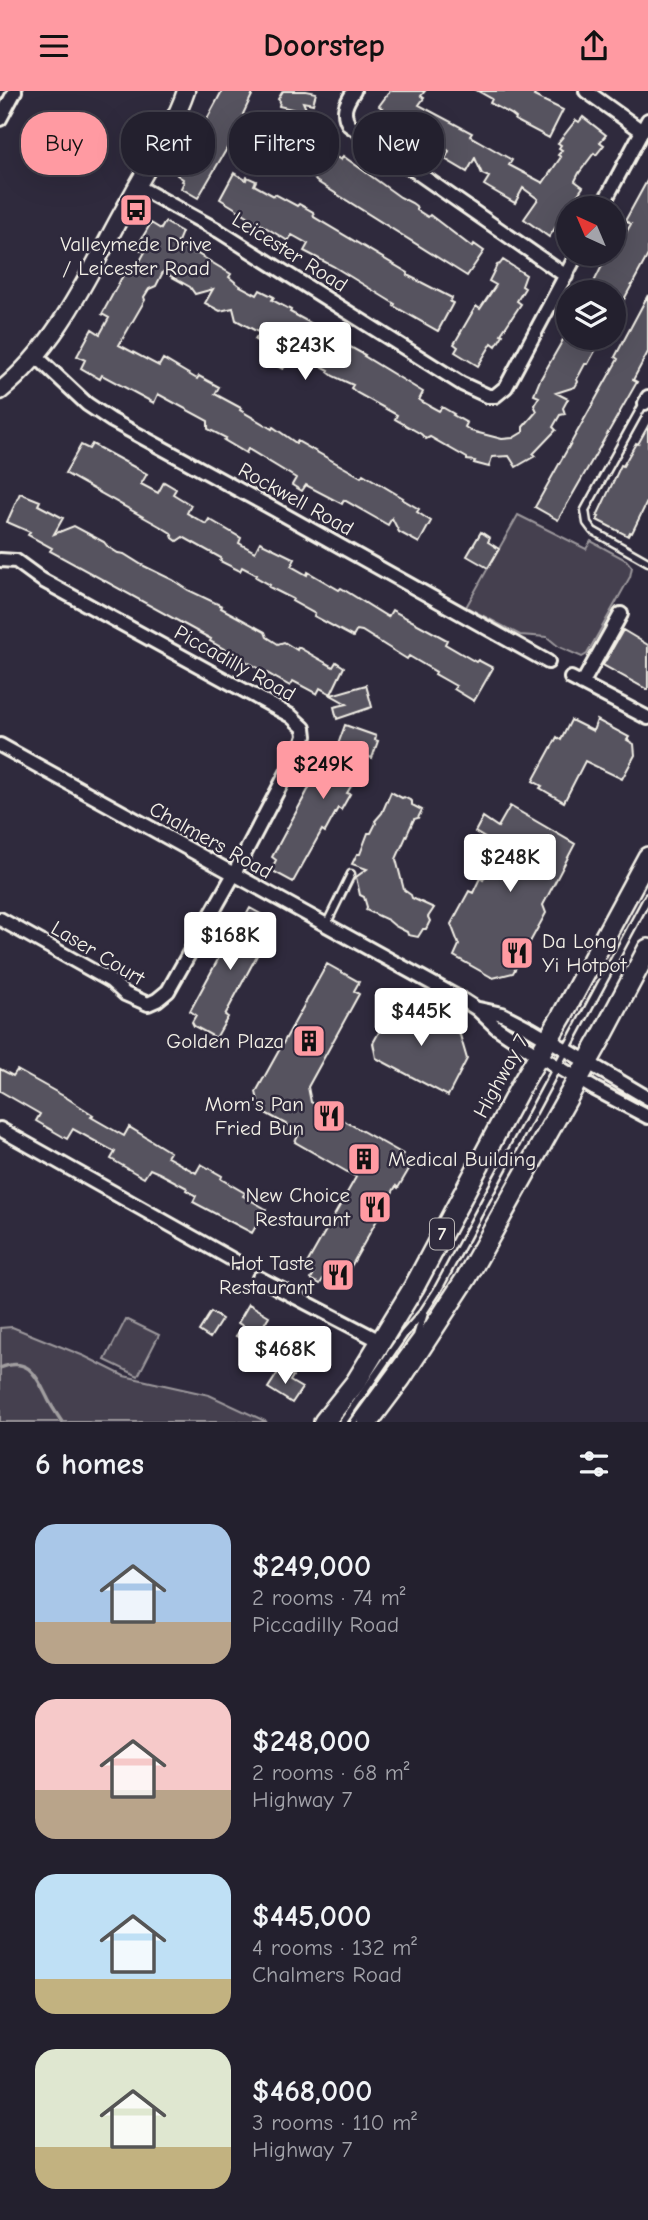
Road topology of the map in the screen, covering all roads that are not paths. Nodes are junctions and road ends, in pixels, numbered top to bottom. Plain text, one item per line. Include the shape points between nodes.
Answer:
1 (15, 91) edge
2 (186, 91) edge
3 (354, 91) edge
4 (586, 91) edge
5 (0, 119) edge
6 (645, 125) edge
7 (137, 186) junction
8 (607, 196) edge
9 (571, 266) edge
10 (566, 276) junction
11 (37, 357) junction
12 (0, 391) edge
13 (647, 402) edge
14 (0, 560) edge
15 (648, 562) edge
16 (621, 614) dead end
17 (548, 662) dead end
18 (648, 717) edge
19 (0, 745) edge
20 (648, 857) edge
21 (234, 874) junction
22 (351, 874) dead end
23 (648, 897) edge
24 (0, 919) edge
25 (326, 925) junction
26 (648, 949) edge
27 (477, 1009) junction
28 (543, 1047) junction
29 (566, 1049) junction
30 (557, 1065) junction
31 (582, 1070) junction
32 (648, 1098) edge
33 (648, 1117) edge
34 (0, 1129) edge
35 (235, 1261) dead end
36 (259, 1278) dead end
37 (424, 1311) junction
38 (382, 1342) junction
39 (324, 1422) edge
40 (343, 1422) edge
41 (354, 1422) edge
42 (368, 1422) edge

1 - 5 street
2 - 7 street
3 - 10 street via 344,117 349,125
4 - 6 street
6 - 8 street
7 - 10 street, Leicester Road via 488,396 506,387
7 - 11 street via 84,284
9 - 10 street, Leicester Road
11 - 12 street
11 - 17 street, Rockwell Road via 111,420
13 - 15 lane via 585,510 593,531
14 - 21 street, Piccadilly Road via 16,561 304,727 303,742
16 - 18 street via 577,681
19 - 21 street, Chalmers Road
20 - 28 main road, Highway 7 / 7
21 - 24 street, Laser Court via 167,991 148,1004
21 - 25 street, Chalmers Road
22 - 25 lane
23 - 29 lane
25 - 27 street, Chalmers Road
26 - 31 main road, 7
27 - 28 street, Chalmers Road via 496,1027
27 - 28 street, Chalmers Road via 502,1014
28 - 29 street, Chalmers Road
28 - 30 street
28 - 38 main road, Highway 7 / 7
29 - 30 lane
29 - 31 street, Chalmers Road
30 - 31 street
30 - 37 lane
31 - 32 street
31 - 33 street
31 - 42 main road, 7 via 467,1277
34 - 35 street
36 - 38 street
37 - 40 lane
37 - 41 lane via 417,1336
38 - 39 main road, Highway 7 / 7

